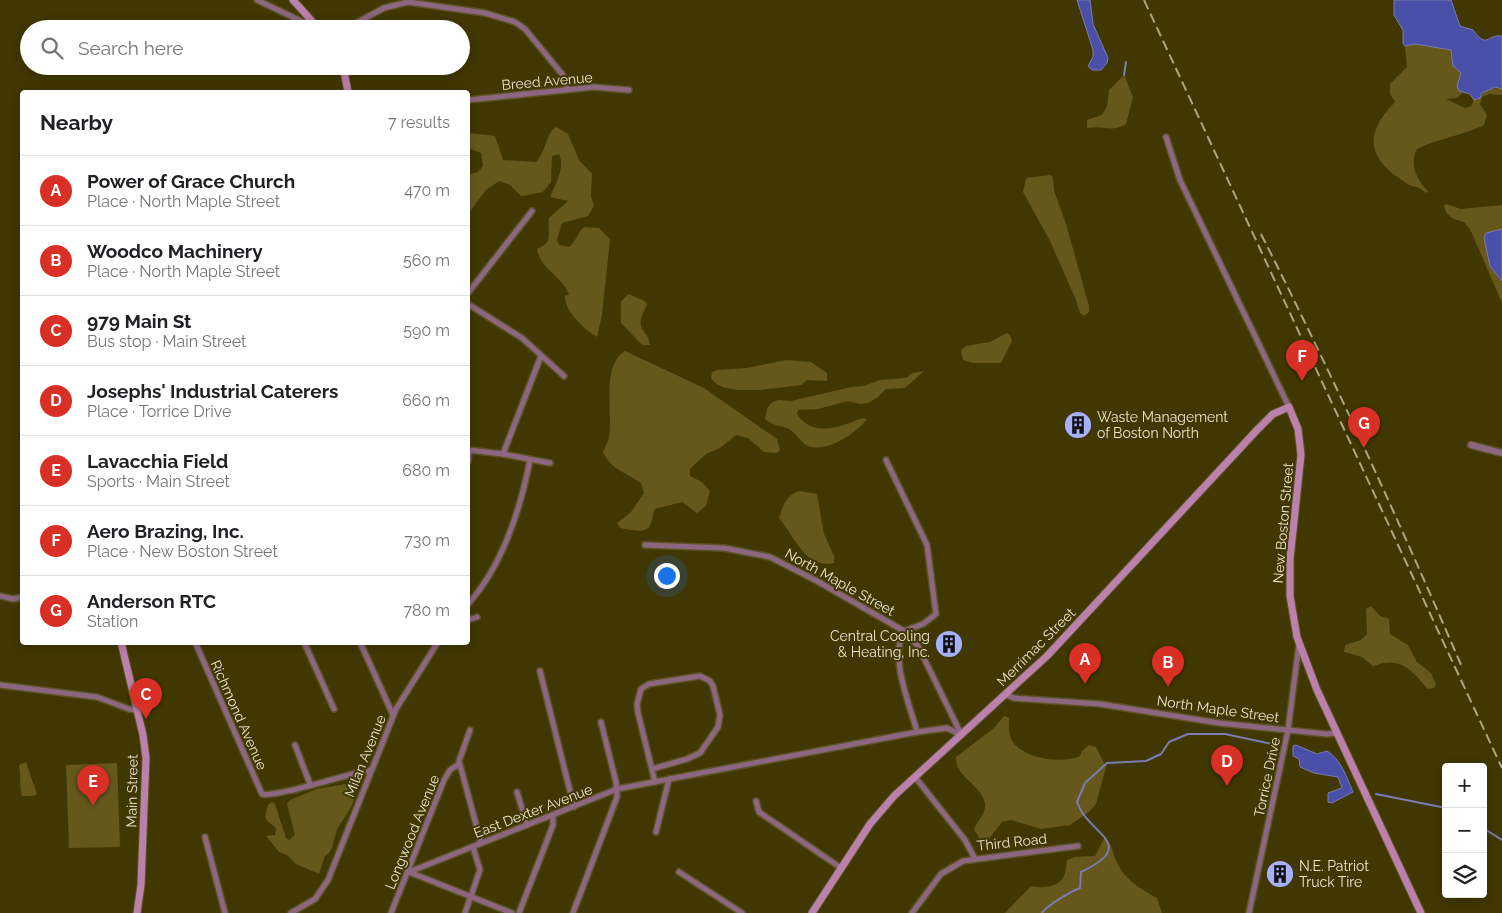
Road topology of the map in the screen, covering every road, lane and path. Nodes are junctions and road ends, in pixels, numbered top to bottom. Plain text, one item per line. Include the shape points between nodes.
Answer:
1 (257, 0) edge
2 (293, 0) edge
3 (299, 20) edge
4 (311, 20) edge
5 (362, 20) edge
6 (345, 75) edge
7 (568, 89) junction
8 (348, 90) edge
9 (628, 90) dead end
10 (470, 100) edge
11 (1166, 137) dead end
12 (532, 211) dead end
13 (470, 290) edge
14 (470, 305) edge
15 (541, 356) junction
16 (564, 376) dead end
17 (1289, 407) junction
18 (1471, 445) dead end
19 (470, 451) edge
20 (503, 454) junction
21 (1502, 454) edge
22 (530, 460) junction
23 (886, 460) dead end
24 (550, 463) dead end
25 (645, 545) dead end
26 (0, 596) edge
27 (20, 597) edge
28 (470, 601) edge
29 (477, 617) dead end
30 (470, 619) edge
31 (904, 631) junction
32 (1299, 644) junction
33 (122, 645) edge
34 (195, 645) edge
35 (305, 645) edge
36 (361, 645) edge
37 (436, 645) edge
38 (540, 670) dead end
39 (0, 685) edge
40 (1006, 695) junction
41 (334, 709) dead end
42 (138, 710) junction
43 (393, 715) junction
44 (601, 722) dead end
45 (470, 730) dead end
46 (1288, 730) junction
47 (918, 732) junction
48 (1337, 733) junction
49 (961, 735) junction
50 (295, 745) dead end
51 (459, 764) junction
52 (652, 769) junction
53 (371, 770) junction
54 (914, 777) junction
55 (669, 779) junction
56 (655, 782) junction
57 (310, 784) junction
58 (617, 789) junction
59 (516, 792) dead end
60 (756, 800) dead end
61 (574, 807) junction
62 (552, 815) junction
63 (527, 824) junction
64 (656, 832) dead end
65 (205, 837) dead end
66 (481, 843) junction
67 (1078, 846) dead end
68 (472, 847) junction
69 (974, 858) junction
70 (841, 868) junction
71 (409, 872) junction
72 (679, 872) dead end
73 (472, 897) junction
74 (137, 913) edge
75 (225, 913) edge
76 (291, 913) edge
77 (391, 913) edge
78 (465, 913) edge
79 (512, 913) edge
80 (519, 913) edge
81 (573, 913) edge
82 (742, 913) edge
83 (812, 913) edge
84 (912, 913) edge
85 (1249, 913) edge
86 (1421, 913) edge

1 - 3 street
2 - 4 main road
5 - 7 street via 384,8 408,2 476,11 508,20 521,26 537,41 564,76
6 - 8 main road
7 - 9 street, Breed Avenue via 605,87
7 - 10 street, Breed Avenue
11 - 17 street, New Boston Street via 1180,180
12 - 13 street
14 - 15 street via 511,331
15 - 16 street
15 - 20 street
17 - 32 main road, New Boston Street via 1301,447 1290,559 1290,596
17 - 40 main road, Merrimac Street via 1266,420 1047,656
18 - 21 street
19 - 20 street
20 - 22 street
22 - 24 street
22 - 28 street via 508,538
23 - 31 street via 927,545 936,614 923,624
25 - 31 street, North Maple Street via 724,548 770,557 818,580
26 - 27 street
29 - 30 street
31 - 47 street via 898,655
31 - 49 street, North Maple Street via 923,656
32 - 46 street, Torrice Drive
32 - 48 main road, New Boston Street
33 - 42 main road, Main Street
34 - 57 street, Richmond Avenue via 264,795
35 - 41 street
36 - 43 street
37 - 43 street, Milan Avenue
38 - 61 street
39 - 42 street via 89,696
40 - 46 street, North Maple Street via 1113,705 1192,720
40 - 49 main road, Merrimac Street
42 - 74 main road, Main Street via 147,773
43 - 53 street, Milan Avenue
44 - 58 street
45 - 51 street
46 - 48 street, North Maple Street
46 - 85 street, Torrice Drive
47 - 49 street via 947,728
47 - 55 street, East Dexter Avenue
48 - 86 main road, New Boston Street
49 - 54 main road, Merrimac Street
50 - 57 street
51 - 66 street
51 - 71 street, Longwood Avenue via 444,780
52 - 52 street via 638,713 641,689 649,684 691,676 706,678 713,686 719,710 718,727 695,756
52 - 56 street
53 - 57 street
53 - 76 street, Milan Avenue via 326,884 309,904
54 - 69 street via 965,840
54 - 70 main road, Merrimac Street via 882,810
55 - 56 street, East Dexter Avenue
55 - 64 street
56 - 58 street, East Dexter Avenue
58 - 61 street, East Dexter Avenue
58 - 81 street via 616,801
59 - 63 street
60 - 70 street via 759,812
61 - 62 street, East Dexter Avenue
62 - 63 street, East Dexter Avenue
62 - 80 street via 552,826
63 - 66 street, East Dexter Avenue
65 - 75 street
66 - 68 street, East Dexter Avenue
67 - 69 street, Third Road
68 - 71 street, East Dexter Avenue
68 - 73 street via 480,868
69 - 84 street, Third Road via 959,862 944,872
70 - 83 main road, Merrimac Street
71 - 73 street
71 - 77 street, Longwood Avenue
72 - 82 street
73 - 78 street
73 - 79 street

